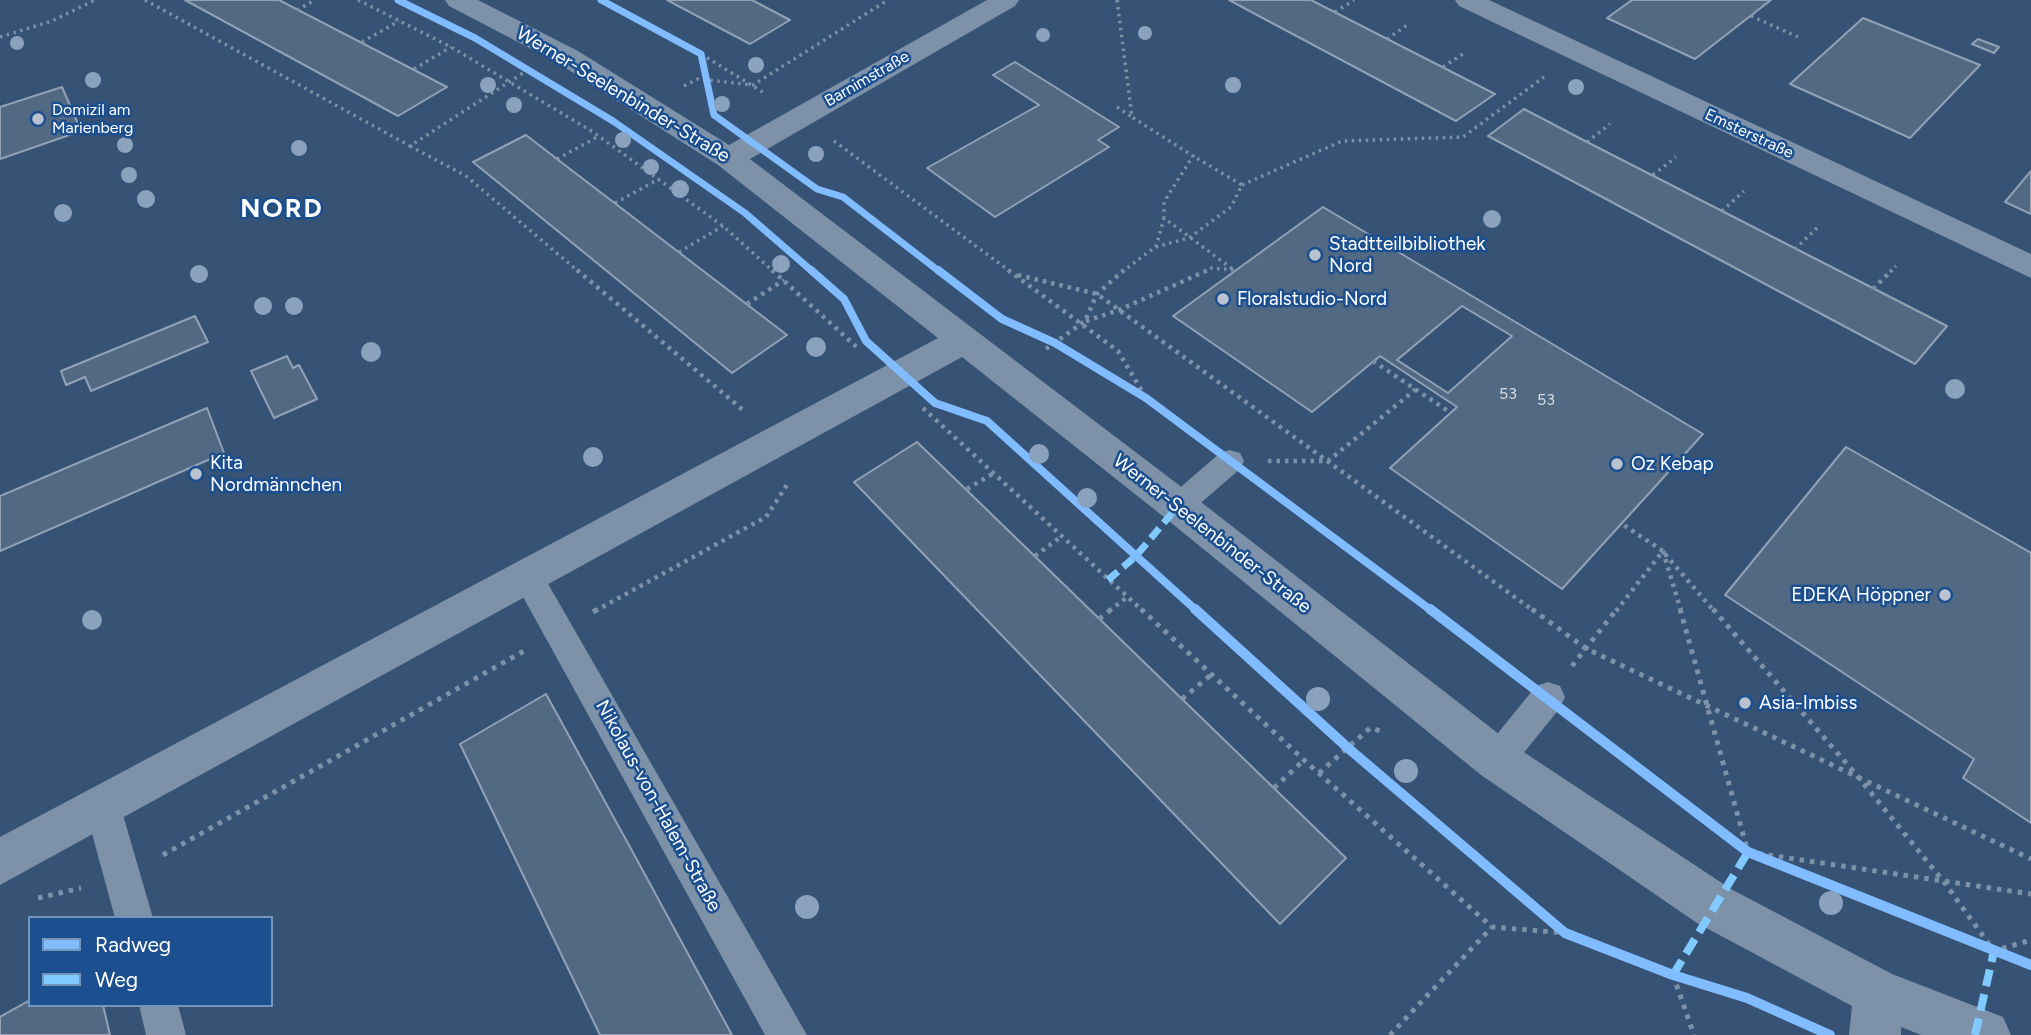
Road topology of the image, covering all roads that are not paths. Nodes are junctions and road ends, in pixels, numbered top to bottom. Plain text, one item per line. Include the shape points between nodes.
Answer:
1 (458, 0) edge
2 (1006, 0) edge
3 (1468, 0) edge
4 (742, 151) junction
5 (2031, 267) edge
6 (964, 340) junction
7 (1230, 461) road end
8 (1178, 506) junction
9 (528, 578) junction
10 (1548, 697) road end
11 (1497, 760) junction
12 (103, 808) junction
13 (0, 862) edge
14 (134, 916) edge
15 (159, 1007) edge
16 (1877, 1014) edge
17 (166, 1035) edge
18 (787, 1035) edge
19 (1985, 1035) edge

1 - 4 street, Werner-Seelenbinder-Straße via 646,104
2 - 4 street, Barnimstraße
3 - 5 street, Emsterstraße
4 - 6 street, Werner-Seelenbinder-Straße
6 - 8 street, Werner-Seelenbinder-Straße
6 - 9 street
7 - 8 lane
8 - 11 street, Werner-Seelenbinder-Straße
9 - 12 street
9 - 18 lane, Nikolaus-von-Halem-Straße
10 - 11 lane
11 - 16 street, Werner-Seelenbinder-Straße
12 - 13 street
12 - 14 lane
15 - 17 lane
16 - 19 street, Werner-Seelenbinder-Straße

